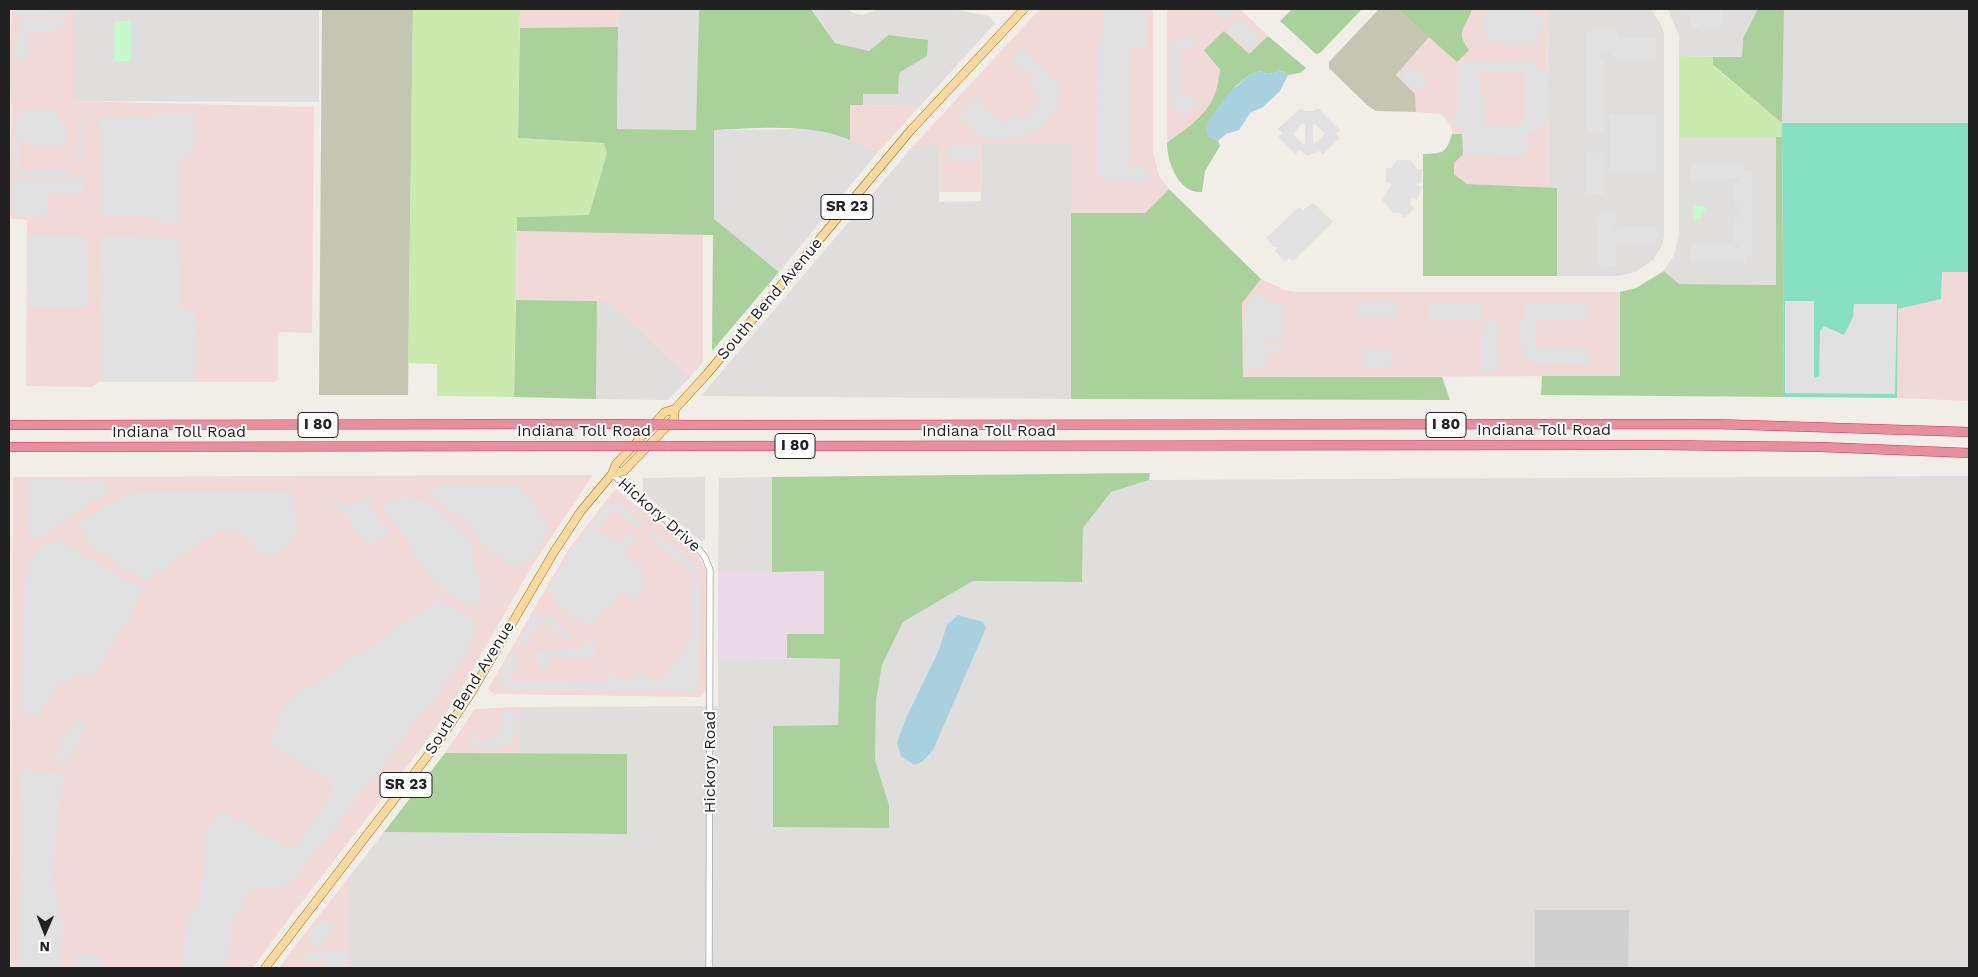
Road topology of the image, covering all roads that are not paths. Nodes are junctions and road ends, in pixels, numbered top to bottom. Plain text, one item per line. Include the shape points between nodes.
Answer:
1 (1024, 9) edge
2 (9, 425) edge
3 (1969, 432) edge
4 (9, 447) edge
5 (1969, 453) edge
6 (612, 474) junction
7 (705, 557) joint
8 (265, 968) edge
9 (709, 968) edge

1 - 6 main road, South Bend Avenue / SR 23 via 911,130 674,409 674,419 668,426 624,471
2 - 3 highway, Indiana Toll Road / I 80, bridge via 1695,424
4 - 5 highway, Indiana Toll Road / I 80, bridge via 1693,445
6 - 7 street, Hickory Drive
6 - 8 main road, South Bend Avenue / SR 23 via 575,519 439,741
7 - 9 street, Hickory Road via 711,578

